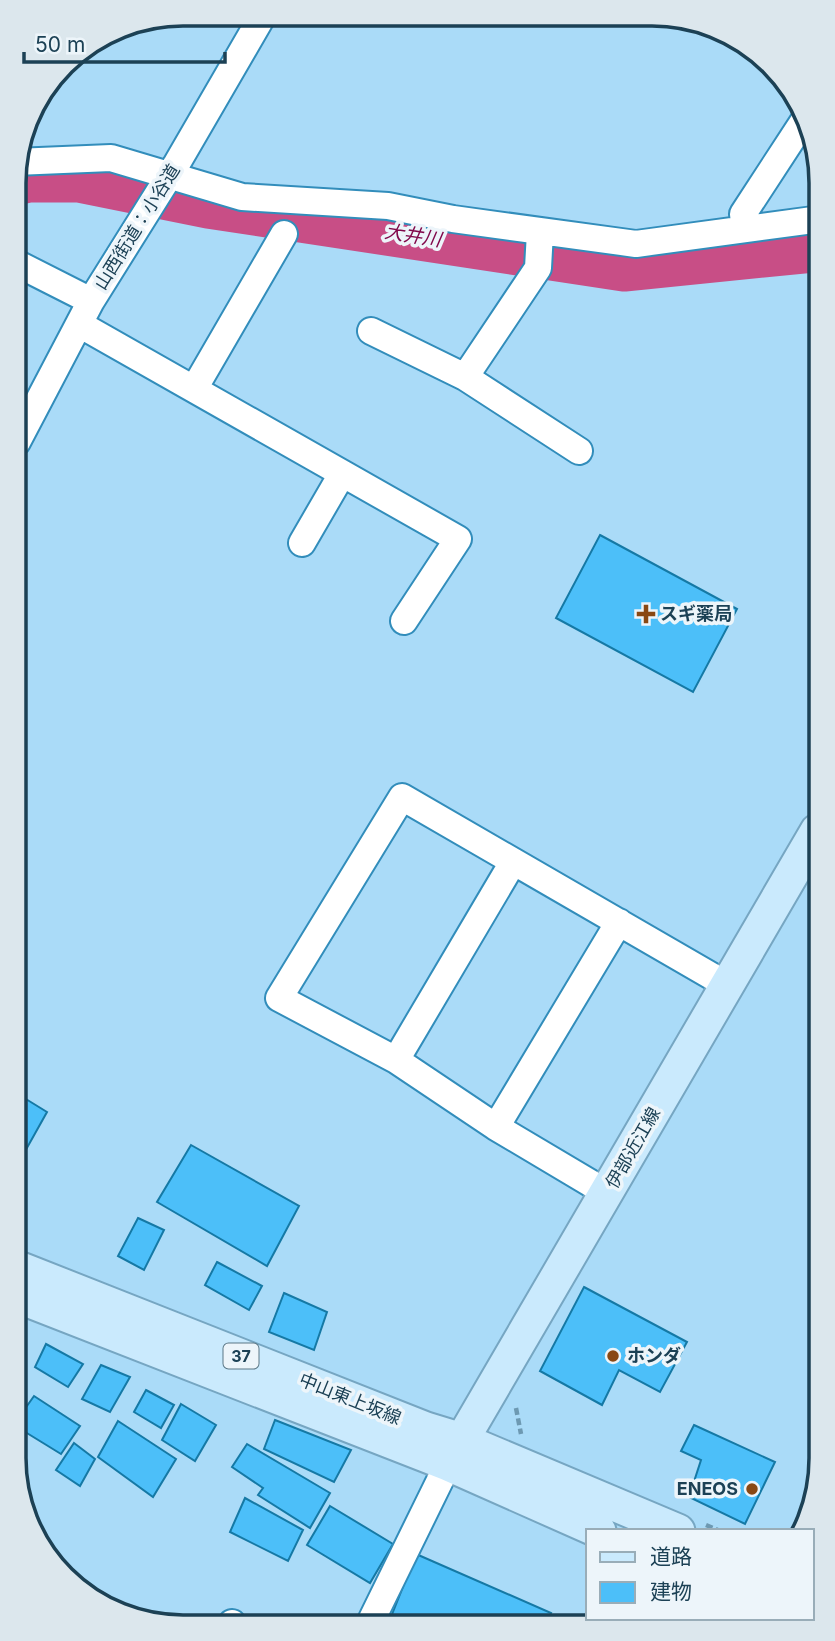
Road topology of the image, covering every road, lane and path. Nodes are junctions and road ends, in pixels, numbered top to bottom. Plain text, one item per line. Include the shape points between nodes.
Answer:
1 (256, 27) edge
2 (798, 128) edge
3 (28, 161) edge
4 (169, 176) junction
5 (809, 221) edge
6 (745, 229) junction
7 (540, 232) junction
8 (284, 234) dead end
9 (26, 268) edge
10 (91, 300) junction
11 (79, 324) junction
12 (371, 331) dead end
13 (465, 377) junction
14 (194, 389) junction
15 (26, 425) edge
16 (579, 451) dead end
17 (342, 474) junction
18 (302, 543) dead end
19 (404, 621) dead end
20 (808, 846) edge
21 (513, 862) junction
22 (619, 922) junction
23 (727, 985) junction
24 (396, 1060) junction
25 (496, 1127) junction
26 (607, 1194) junction
27 (29, 1294) edge
28 (514, 1402) dead end
29 (521, 1436) dead end
30 (455, 1452) junction
31 (686, 1526) edge
32 (595, 1529) edge
33 (706, 1529) edge
34 (374, 1615) edge

1 - 4 street, 山西街道：小谷道
2 - 6 street via 743,214
3 - 4 street via 111,158
4 - 7 street via 242,197 388,206
4 - 10 street, 山西街道：小谷道
5 - 6 street
6 - 7 street via 636,244
7 - 13 street via 538,268
8 - 14 street
9 - 10 street
10 - 11 street, 山西街道：小谷道
11 - 14 street
11 - 15 street, 山西街道：小谷道
12 - 13 street
13 - 16 street
14 - 17 street
17 - 18 street
17 - 19 street via 458,539
20 - 23 main road, 伊部近江線
21 - 22 street
21 - 24 street
21 - 24 street via 402,797 279,998
22 - 23 street
22 - 25 street
23 - 26 main road, 伊部近江線
24 - 25 street
25 - 26 street
26 - 30 main road, 伊部近江線
27 - 30 main road, 中山東上坂線 / 37 via 426,1429
28 - 29 path
30 - 31 main road, 中山東上坂線 / 37
30 - 32 main road, 中山東上坂線 / 37
30 - 34 street
31 - 33 path

